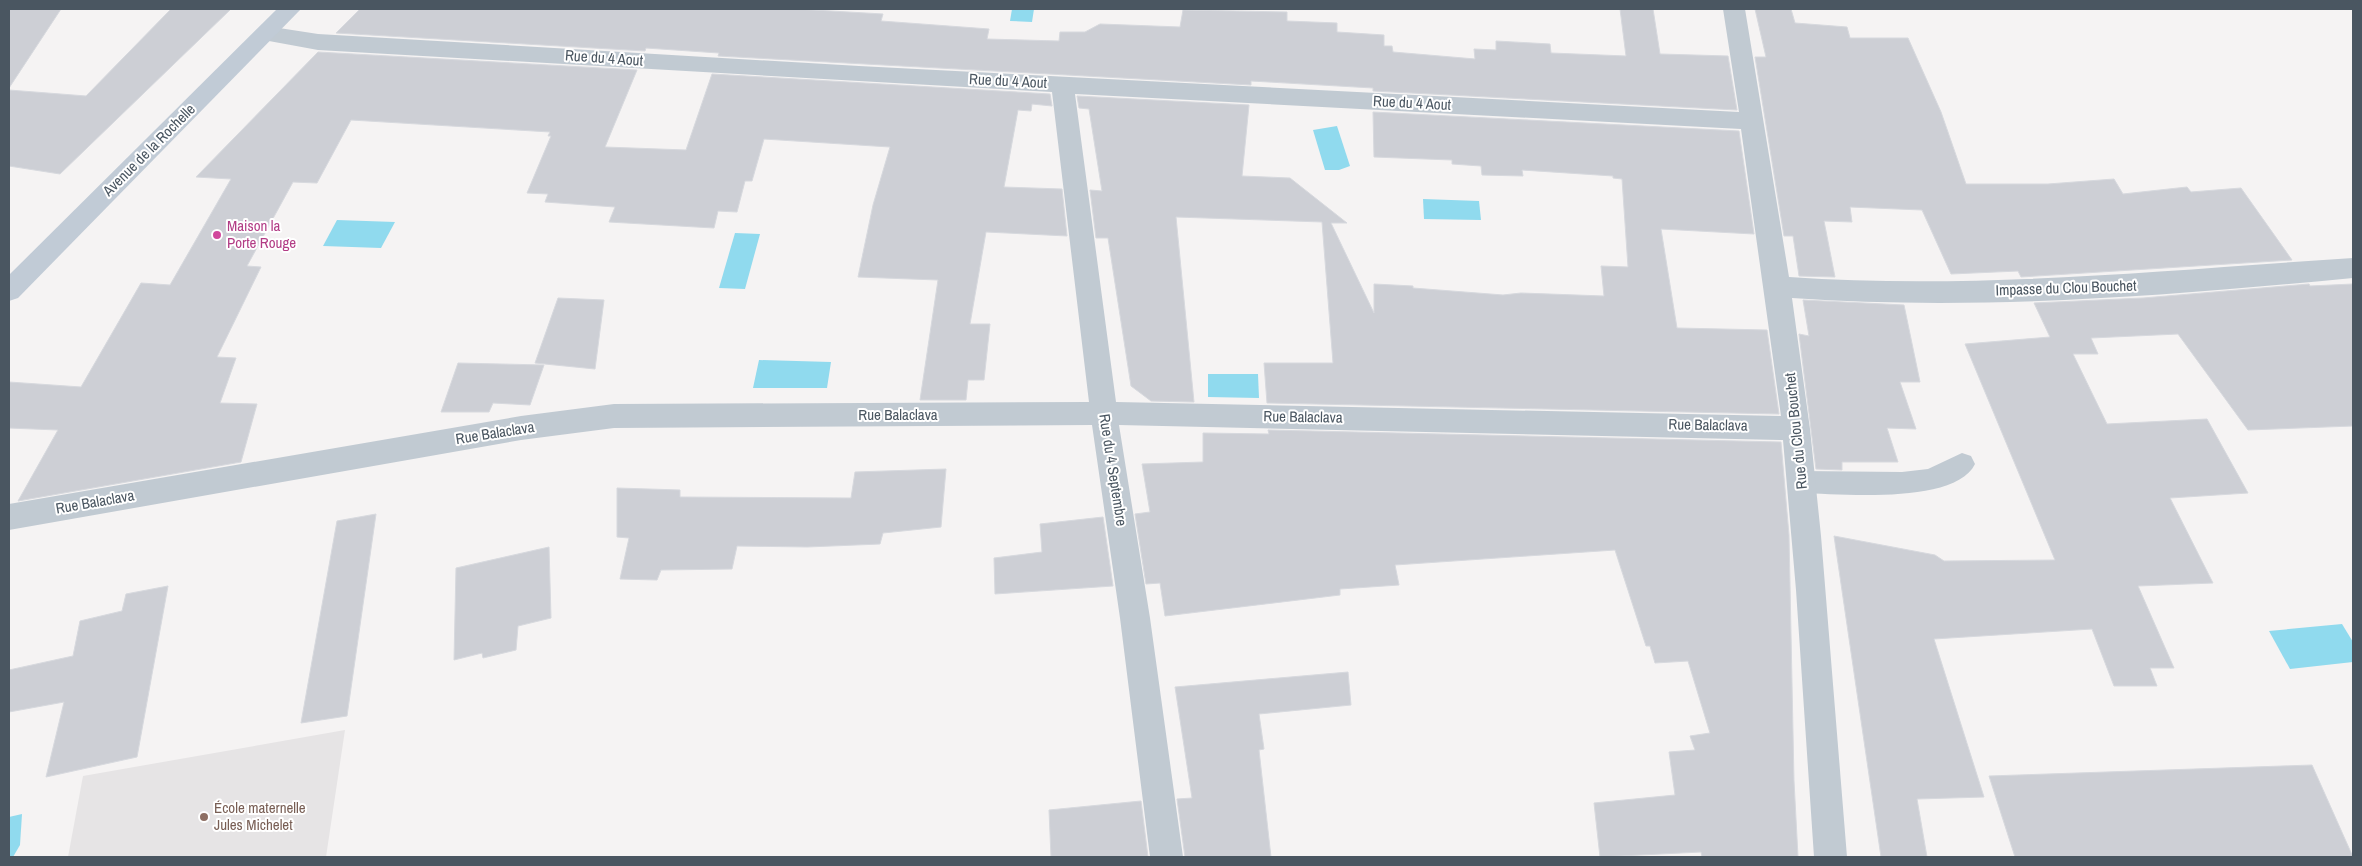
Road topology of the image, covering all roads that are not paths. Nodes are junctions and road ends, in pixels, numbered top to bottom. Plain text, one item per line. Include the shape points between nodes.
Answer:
1 (290, 9) edge
2 (1734, 9) edge
3 (266, 34) junction
4 (1062, 83) junction
5 (1751, 120) junction
6 (2353, 268) edge
7 (1778, 287) junction
8 (9, 291) edge
9 (1104, 413) junction
10 (1796, 429) junction
11 (1962, 464) dead end
12 (1802, 482) junction
13 (9, 517) edge
14 (1167, 857) edge
15 (1830, 857) edge

1 - 3 main road, Avenue de la Rochelle
2 - 5 street, Rue du Clou Bouchet
3 - 4 street, Rue du 4 Aout via 318,42
3 - 8 main road, Avenue de la Rochelle
4 - 5 street, Rue du 4 Aout
4 - 9 street, Rue du 4 Septembre
5 - 7 street, Rue du Clou Bouchet
6 - 7 street, Impasse du Clou Bouchet via 2136,285 1972,291 1848,292
7 - 10 street, Rue du Clou Bouchet
9 - 10 street, Rue Balaclava
9 - 13 street, Rue Balaclava via 614,416 521,428
9 - 14 street, Rue du 4 Septembre
10 - 12 street, Rue du Clou Bouchet
11 - 12 lane via 1931,480 1902,483
12 - 15 street, Rue du Clou Bouchet

